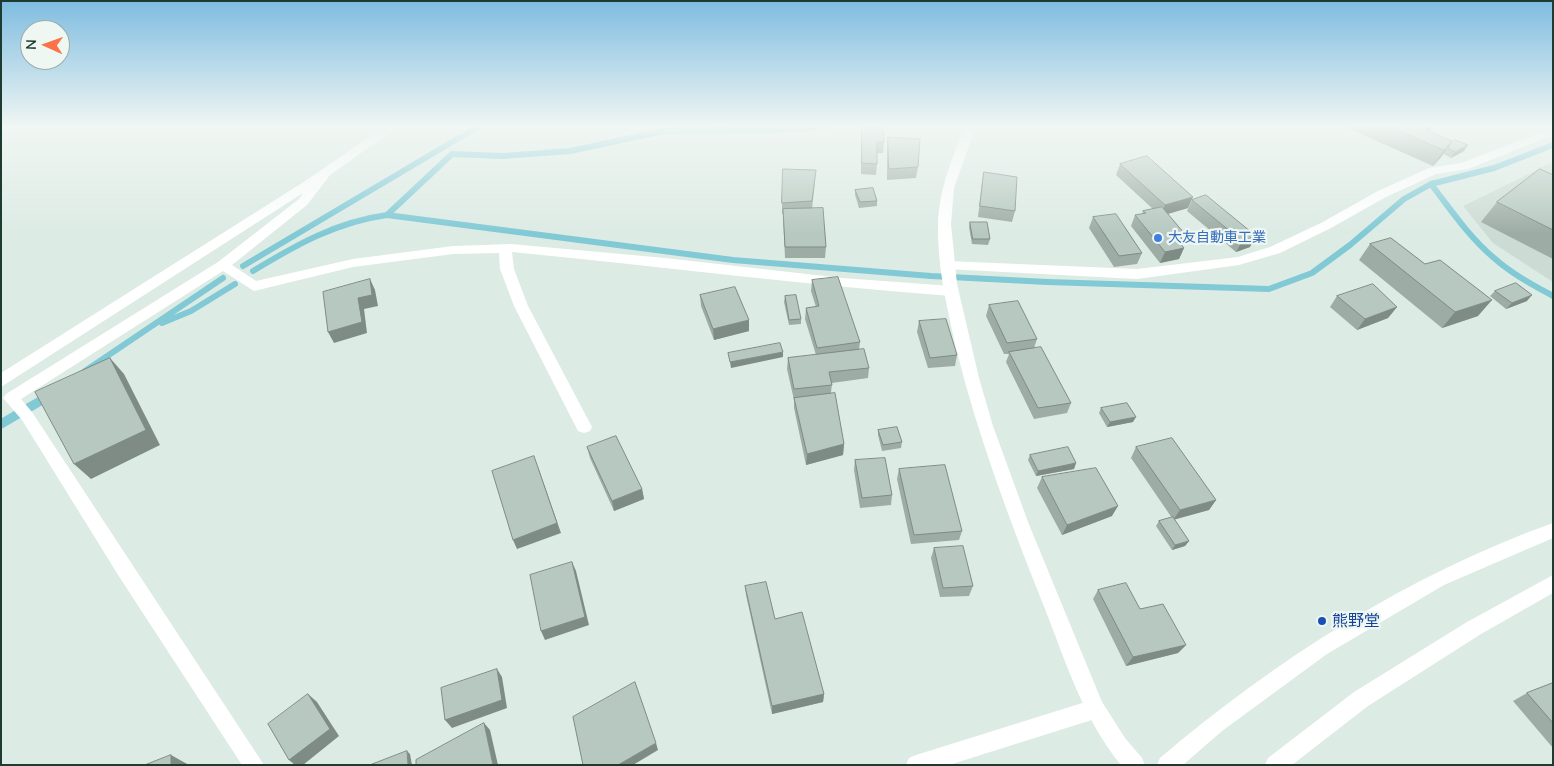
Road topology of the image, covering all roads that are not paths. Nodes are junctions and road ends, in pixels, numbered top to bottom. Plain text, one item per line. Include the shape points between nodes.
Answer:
1 (341, 162) edge
2 (957, 162) edge
3 (1475, 162) edge
4 (326, 172) junction
5 (505, 248) junction
6 (223, 265) junction
7 (949, 278) junction
8 (1, 381) edge
9 (14, 406) edge
10 (584, 427) dead end
11 (1553, 530) edge
12 (1553, 583) edge
13 (1095, 709) junction
14 (254, 765) edge
15 (916, 765) edge
16 (1135, 765) edge
17 (1167, 765) edge
18 (1276, 765) edge

1 - 4 street
2 - 7 street via 945,208
3 - 7 street via 1433,171 1275,250 1239,261 1137,274
4 - 6 street via 303,202
4 - 8 street
5 - 6 street via 453,250 343,266 254,286
5 - 7 street via 665,262 842,283
5 - 10 street via 507,269 521,306
6 - 9 street
7 - 13 street via 969,374 992,446
9 - 14 street
11 - 17 street via 1438,579 1320,648 1215,724
12 - 18 street via 1361,699
13 - 15 street
13 - 16 street

